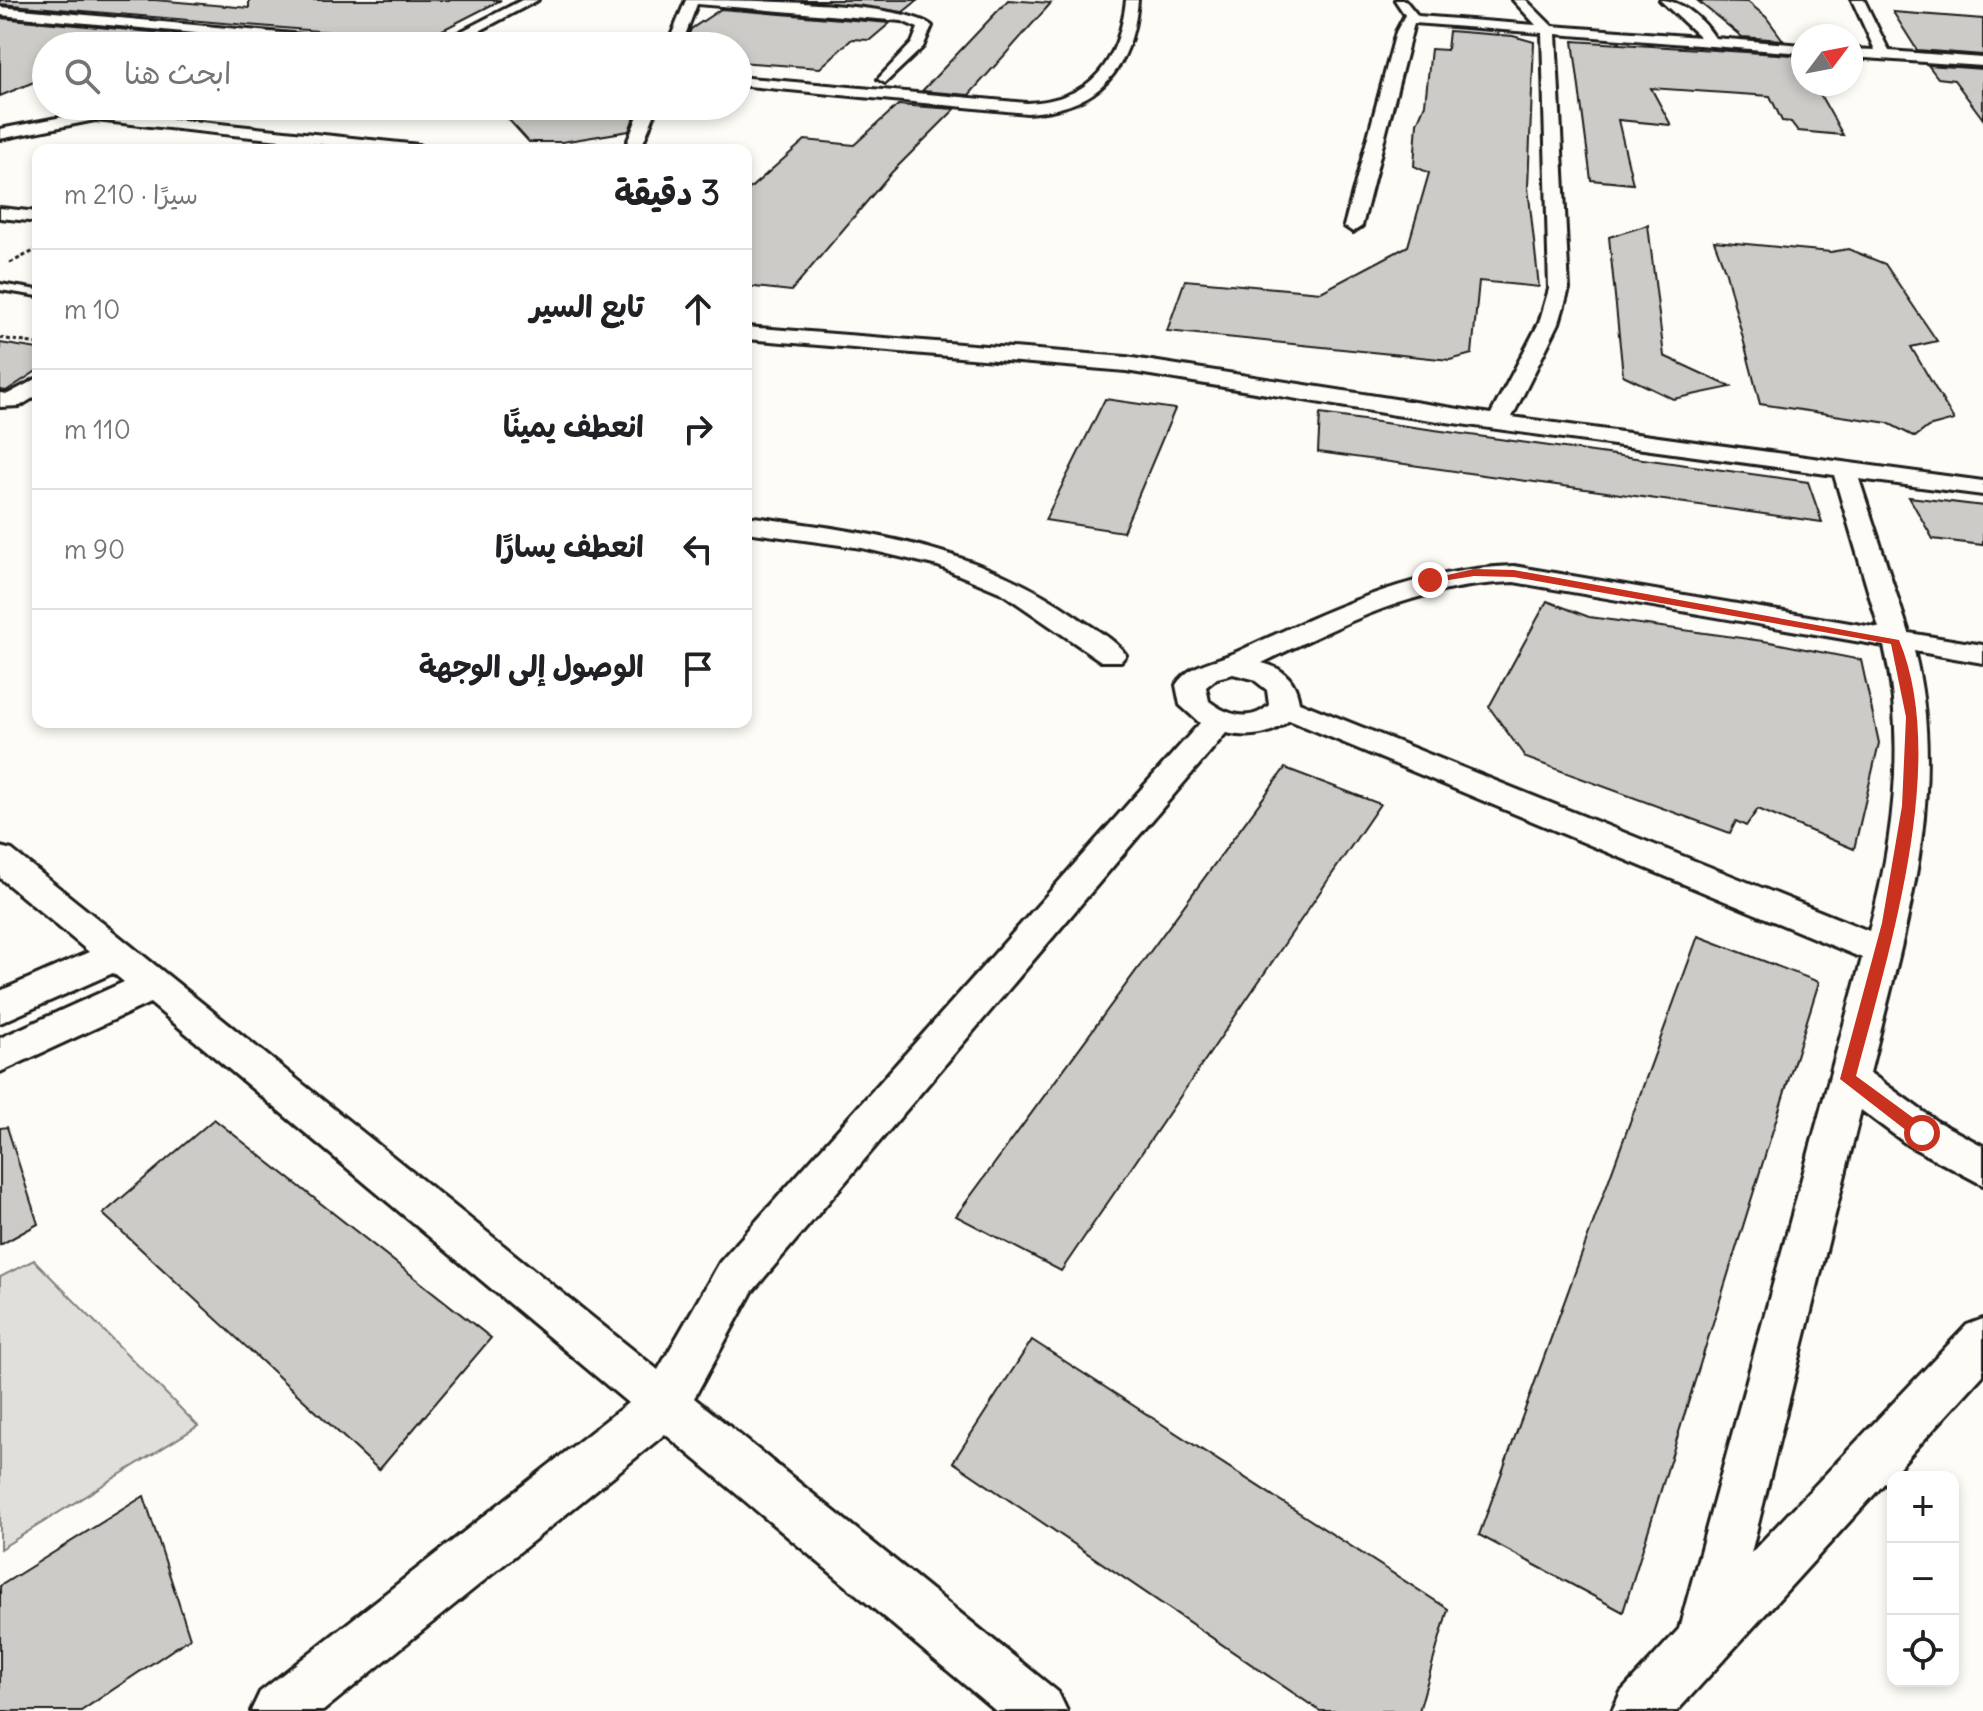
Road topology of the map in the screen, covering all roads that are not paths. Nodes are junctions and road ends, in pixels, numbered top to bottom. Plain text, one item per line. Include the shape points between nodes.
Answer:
1 (532, 0) edge
2 (692, 0) edge
3 (1132, 0) edge
4 (1396, 0) edge
5 (1519, 0) edge
6 (1666, 0) edge
7 (1858, 0) edge
8 (0, 11) edge
9 (1410, 19) junction
10 (1549, 30) junction
11 (227, 32) edge
12 (468, 32) edge
13 (679, 32) edge
14 (1710, 42) junction
15 (1791, 48) edge
16 (1863, 54) edge
17 (1884, 55) junction
18 (1983, 62) edge
19 (885, 79) dead end
20 (752, 82) edge
21 (15, 112) dead end
22 (32, 114) edge
23 (72, 120) edge
24 (134, 120) edge
25 (644, 120) edge
26 (0, 134) edge
27 (362, 144) edge
28 (634, 144) edge
29 (0, 213) edge
30 (31, 216) edge
31 (0, 221) edge
32 (1353, 226) dead end
33 (0, 287) edge
34 (32, 292) edge
35 (752, 333) edge
36 (32, 389) edge
37 (0, 400) edge
38 (1498, 422) junction
39 (1844, 469) junction
40 (1983, 488) edge
41 (752, 525) edge
42 (1896, 642) junction
43 (1983, 654) edge
44 (1111, 655) dead end
45 (1233, 665) junction
46 (1284, 707) junction
47 (1219, 721) junction
48 (0, 859) edge
49 (1882, 951) junction
50 (117, 955) junction
51 (153, 985) junction
52 (0, 1008) edge
53 (0, 1056) edge
54 (1848, 1079) junction
55 (1983, 1167) edge
56 (1983, 1341) edge
57 (665, 1404) junction
58 (1702, 1644) junction
59 (279, 1711) edge
60 (1039, 1711) edge
61 (1640, 1711) edge

1 - 12 street
2 - 13 street
2 - 19 street via 919,21 925,26 918,44
3 - 20 street via 1132,28 1113,71 1063,106 1027,108
4 - 9 street via 1411,11
5 - 10 street
6 - 14 street
7 - 17 street
8 - 11 street
9 - 10 street
9 - 32 street
10 - 14 street
10 - 38 street via 1559,289 1549,323
14 - 15 street
16 - 17 street
17 - 18 street
21 - 22 street
23 - 26 street
24 - 27 street
25 - 28 street
29 - 30 street
30 - 31 street
33 - 34 lane
35 - 38 street via 1126,364
36 - 37 street via 12,401
38 - 39 street
39 - 40 street
39 - 42 street
41 - 44 street via 894,547 975,570 1033,598
42 - 43 street
42 - 45 street via 1514,574 1474,572 1388,594
42 - 49 street via 1912,717 1909,806
45 - 46 street via 1274,679 1286,697
45 - 47 street via 1207,671 1191,685 1195,705
46 - 47 street via 1267,722 1252,726
46 - 49 street
47 - 57 street via 736,1277
48 - 50 street
49 - 54 street
50 - 51 street
50 - 52 street
51 - 53 street
51 - 57 street
54 - 55 street via 1922,1133
54 - 58 street
56 - 58 street
57 - 59 street
57 - 60 street
58 - 61 street

